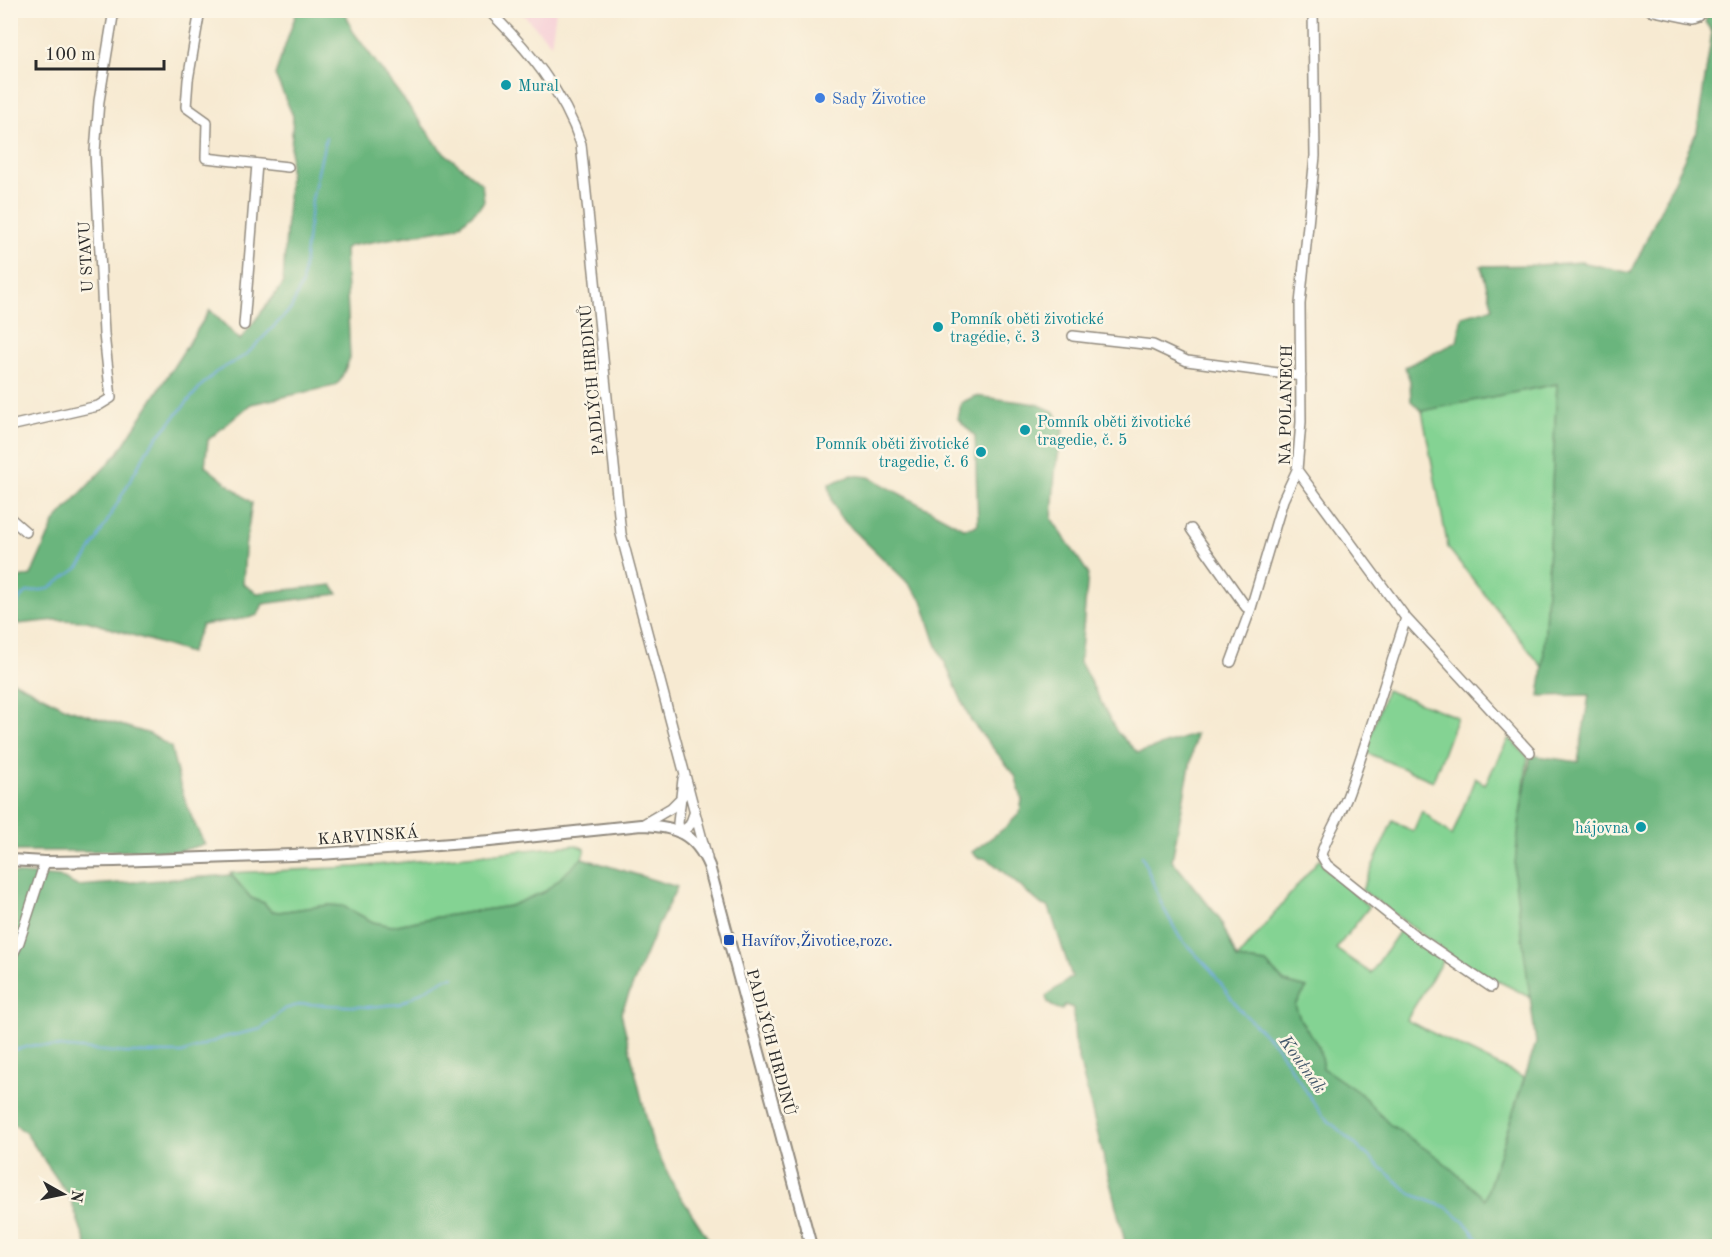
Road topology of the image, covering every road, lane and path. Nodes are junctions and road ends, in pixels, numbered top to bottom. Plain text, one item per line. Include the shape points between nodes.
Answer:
1 (114, 10) edge
2 (200, 10) edge
3 (488, 10) edge
4 (1313, 10) edge
5 (1650, 10) edge
6 (1705, 10) edge
7 (257, 164) junction
8 (288, 167) dead end
9 (244, 325) dead end
10 (1073, 336) dead end
11 (1301, 376) junction
12 (10, 426) edge
13 (1297, 470) junction
14 (10, 518) edge
15 (1191, 529) dead end
16 (26, 532) dead end
17 (1251, 608) junction
18 (1406, 618) junction
19 (1231, 662) dead end
20 (1530, 752) dead end
21 (683, 771) junction
22 (682, 797) junction
23 (695, 811) junction
24 (641, 825) junction
25 (680, 833) junction
26 (10, 860) edge
27 (45, 862) junction
28 (709, 866) junction
29 (10, 960) edge
30 (1491, 987) dead end
31 (811, 1246) edge

1 - 12 street, U STAVU via 95,152 111,398 98,406
2 - 7 street via 186,107 207,122 206,158
3 - 21 street, PADLÝCH HRDINŮ via 551,84 567,108 581,144 621,534
4 - 11 street, NA POLANECH via 1315,156 1300,304
5 - 6 street via 1694,19
7 - 8 street
7 - 9 street
10 - 11 street via 1153,345 1187,361
11 - 13 street, NA POLANECH
13 - 17 street via 1282,500
13 - 18 street, NA POLANECH
14 - 16 street
15 - 17 street via 1246,607
17 - 19 street
18 - 20 street, NA POLANECH
18 - 30 street via 1348,795 1321,855 1327,865 1413,934
21 - 22 street, PADLÝCH HRDINŮ
21 - 23 street, PADLÝCH HRDINŮ
22 - 24 street
22 - 25 street, PADLÝCH HRDINŮ
23 - 25 street via 690,825
23 - 28 street, PADLÝCH HRDINŮ
24 - 25 main road, KARVINSKÁ
24 - 27 main road, KARVINSKÁ via 321,854
25 - 28 main road, KARVINSKÁ via 700,846
26 - 27 main road, KARVINSKÁ
27 - 29 street
28 - 31 main road, PADLÝCH HRDINŮ

